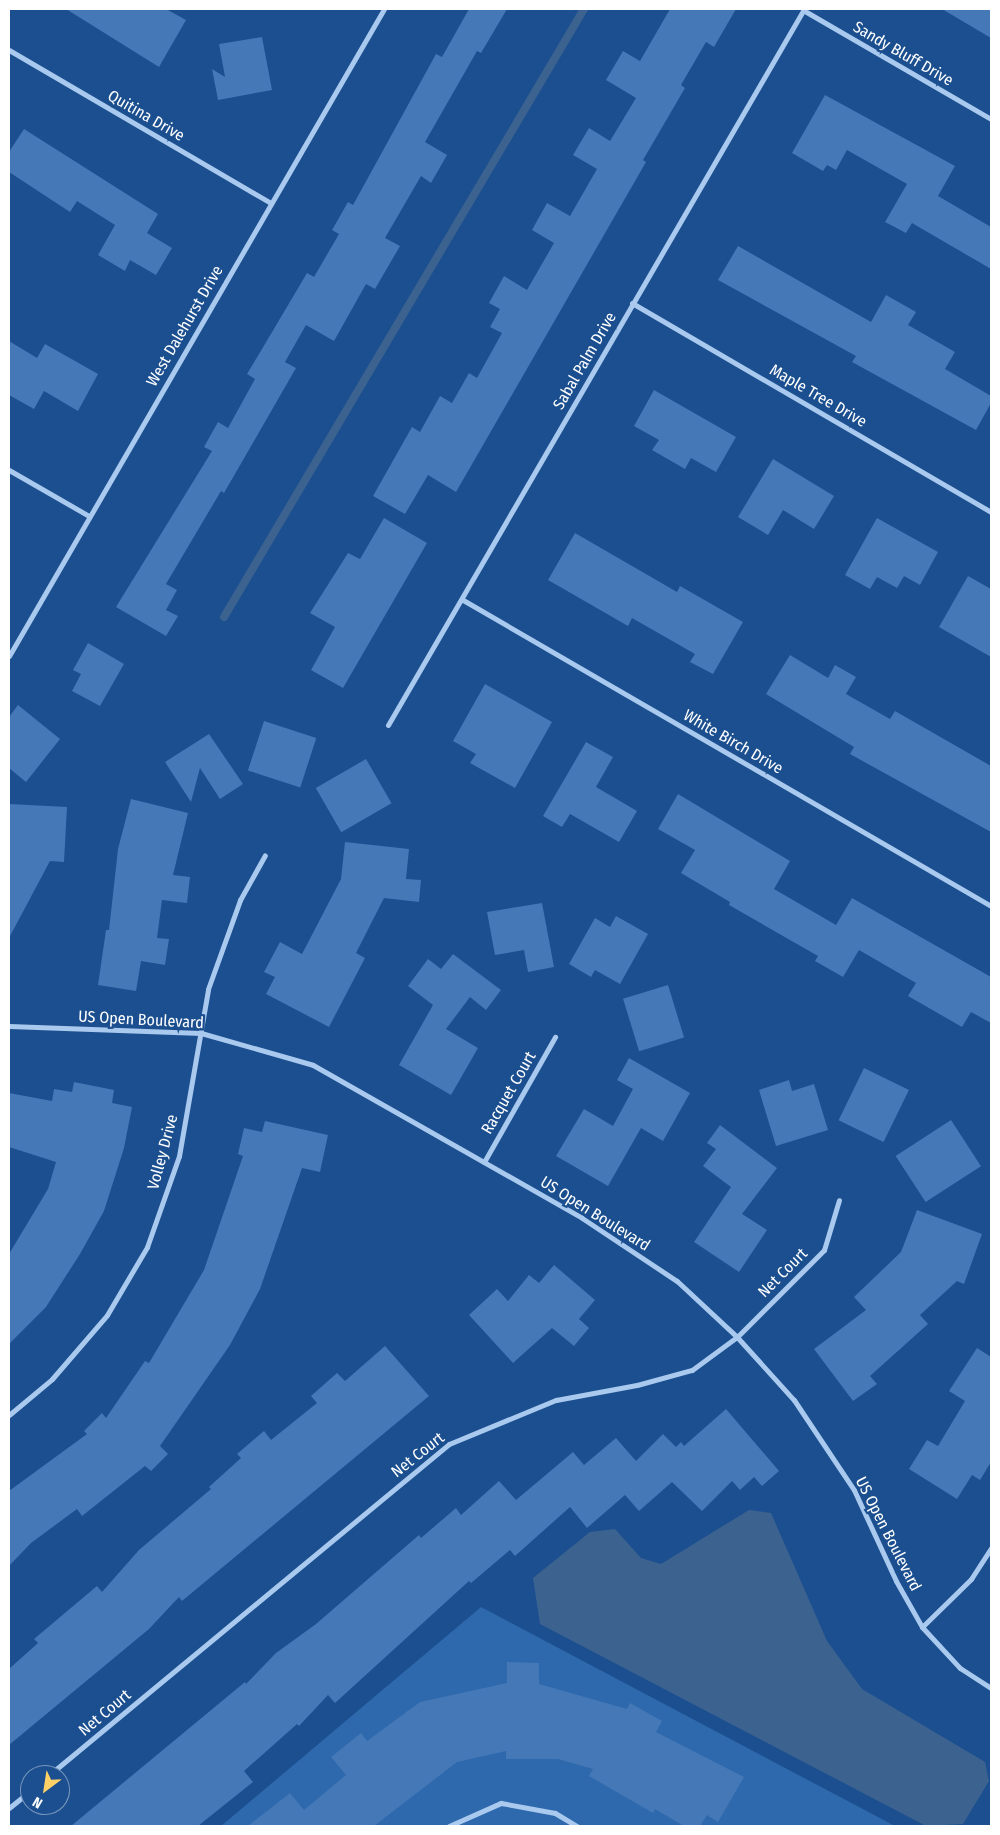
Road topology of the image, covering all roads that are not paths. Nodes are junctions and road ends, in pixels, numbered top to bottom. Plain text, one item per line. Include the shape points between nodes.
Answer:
1 (384, 9) edge
2 (804, 10) edge
3 (9, 50) edge
4 (991, 119) edge
5 (271, 203) junction
6 (632, 303) junction
7 (9, 470) edge
8 (991, 512) edge
9 (89, 516) junction
10 (463, 600) junction
11 (9, 656) edge
12 (388, 726) dead end
13 (265, 855) dead end
14 (991, 906) edge
15 (9, 1026) edge
16 (201, 1033) junction
17 (555, 1037) dead end
18 (484, 1162) junction
19 (839, 1200) dead end
20 (737, 1337) junction
21 (9, 1415) edge
22 (991, 1548) edge
23 (922, 1627) junction
24 (991, 1688) edge
25 (61, 1765) edge
26 (20, 1799) edge
27 (9, 1808) edge
28 (449, 1826) edge
29 (577, 1826) edge

1 - 5 street, West Dalehurst Drive
2 - 4 street, Sandy Bluff Drive
2 - 6 street, Sabal Palm Drive
3 - 5 street, Quitina Drive
5 - 9 street, West Dalehurst Drive
6 - 8 street, Maple Tree Drive
6 - 10 street, Sabal Palm Drive
7 - 9 street
9 - 11 street, West Dalehurst Drive
10 - 12 street, Sabal Palm Drive
10 - 14 street, White Birch Drive
13 - 16 street, Volley Drive via 240,900 222,944 208,990
15 - 16 street, US Open Boulevard
16 - 18 street, US Open Boulevard via 313,1065
16 - 21 street, Volley Drive via 179,1156 147,1247 106,1315 52,1379
17 - 18 street, Racquet Court
18 - 20 street, US Open Boulevard via 582,1218 677,1281
19 - 20 street, Net Court via 824,1250
20 - 23 street, US Open Boulevard via 794,1400 854,1490 896,1581
20 - 25 street, Net Court via 692,1370 637,1385 556,1400 449,1444
22 - 23 street via 971,1578
23 - 24 street, US Open Boulevard via 960,1668
26 - 27 street
28 - 29 street via 500,1804 555,1813

